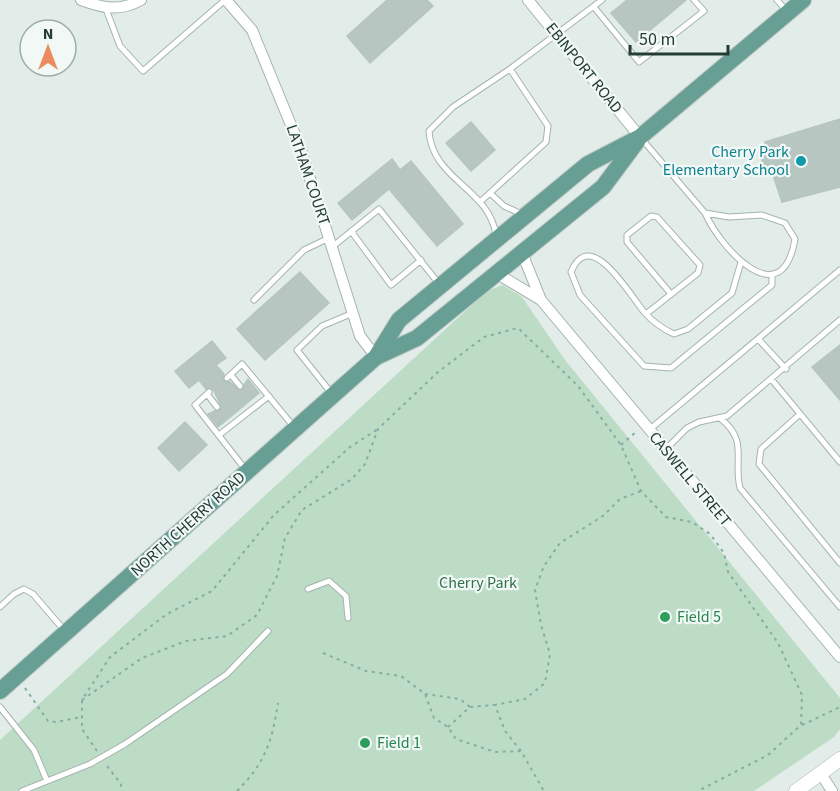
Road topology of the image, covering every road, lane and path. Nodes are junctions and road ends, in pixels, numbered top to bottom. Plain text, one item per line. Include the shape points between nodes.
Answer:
1 (81, 0) edge
2 (141, 0) edge
3 (225, 0) edge
4 (528, 0) edge
5 (602, 0) edge
6 (694, 0) edge
7 (803, 0) edge
8 (782, 6) edge
9 (594, 7) junction
10 (106, 9) junction
11 (558, 36) junction
12 (510, 69) junction
13 (640, 137) junction
14 (490, 193) junction
15 (480, 202) junction
16 (705, 213) junction
17 (525, 215) junction
18 (351, 231) junction
19 (496, 239) junction
20 (330, 242) junction
21 (522, 253) junction
22 (421, 260) junction
23 (741, 262) junction
24 (840, 270) edge
25 (496, 273) junction
26 (772, 275) junction
27 (441, 285) junction
28 (671, 294) junction
29 (254, 300) dead end
30 (541, 300) junction
31 (353, 313) junction
32 (646, 314) junction
33 (840, 320) edge
34 (758, 339) junction
35 (376, 357) junction
36 (786, 369) junction
37 (772, 380) junction
38 (240, 386) dead end
39 (333, 395) junction
40 (269, 396) junction
41 (250, 400) dead end
42 (256, 406) junction
43 (217, 407) dead end
44 (239, 409) dead end
45 (800, 414) junction
46 (244, 415) junction
47 (720, 418) junction
48 (227, 419) dead end
49 (232, 425) junction
50 (647, 427) junction
51 (296, 428) junction
52 (378, 429) junction
53 (219, 435) junction
54 (621, 445) junction
55 (666, 449) junction
56 (840, 462) edge
57 (247, 471) junction
58 (641, 491) junction
59 (840, 563) edge
60 (308, 589) dead end
61 (0, 607) edge
62 (840, 607) edge
63 (348, 618) dead end
64 (268, 631) dead end
65 (66, 632) junction
66 (323, 653) dead end
67 (840, 657) edge
68 (16, 676) junction
69 (0, 691) edge
70 (425, 694) junction
71 (82, 700) junction
72 (278, 704) dead end
73 (495, 705) junction
74 (0, 707) edge
75 (470, 707) junction
76 (840, 707) edge
77 (82, 717) junction
78 (801, 726) junction
79 (448, 727) junction
80 (521, 751) junction
81 (101, 758) junction
82 (840, 759) edge
83 (821, 774) junction
84 (47, 781) junction
85 (22, 791) edge
86 (121, 791) edge
87 (237, 791) edge
88 (544, 791) edge
89 (698, 791) edge
90 (796, 791) edge
91 (832, 791) edge

1 - 10 street
2 - 10 street
3 - 10 lane via 143,71 120,46
3 - 20 street, LATHAM COURT via 252,30 300,147
4 - 11 street, EBINPORT ROAD
5 - 9 lane
6 - 9 lane via 704,11 639,62
7 - 8 main road, NORTH CHERRY ROAD
8 - 13 main road, NORTH CHERRY ROAD
9 - 11 lane
11 - 12 lane
11 - 13 street, EBINPORT ROAD
12 - 14 lane via 548,126 546,141
12 - 15 lane via 453,107 429,131 430,147 442,166
13 - 16 lane
13 - 17 main road, NORTH CHERRY ROAD via 588,164
13 - 21 main road, NORTH CHERRY ROAD via 603,187
14 - 15 lane
14 - 17 lane via 504,206
15 - 19 lane via 491,214
16 - 23 lane via 712,230
16 - 26 lane via 729,217 762,215 785,223 795,239 793,256
17 - 19 main road, NORTH CHERRY ROAD
18 - 20 lane
18 - 22 lane via 379,209
18 - 22 lane via 391,285
19 - 27 main road, NORTH CHERRY ROAD
20 - 29 lane via 304,250
20 - 31 street, LATHAM COURT
21 - 25 main road, NORTH CHERRY ROAD
21 - 30 street, CASWELL STREET
22 - 27 lane
23 - 26 lane via 755,272
23 - 32 lane via 732,293 688,329 674,334
24 - 34 lane
25 - 30 street, CASWELL STREET
25 - 35 main road, NORTH CHERRY ROAD via 417,338
26 - 32 lane via 772,285 671,368 655,369 644,366 580,295 571,272 574,264 592,255 603,261
27 - 35 main road, NORTH CHERRY ROAD via 399,320
28 - 28 lane via 698,273 700,266 657,217 651,216 627,235 627,242
28 - 32 lane
30 - 50 street, CASWELL STREET
31 - 35 street, LATHAM COURT via 360,336
31 - 39 lane via 322,326 297,350
33 - 36 lane
34 - 36 lane
34 - 50 lane
35 - 39 main road, NORTH CHERRY ROAD
36 - 37 lane
37 - 45 lane
37 - 47 lane
38 - 40 lane via 229,376 242,364
39 - 51 main road, NORTH CHERRY ROAD
40 - 42 lane
40 - 51 lane
41 - 42 lane
42 - 46 lane
43 - 53 lane via 208,393 195,405
44 - 46 lane
45 - 56 lane
45 - 59 lane via 761,449 759,464
46 - 49 lane
47 - 55 lane via 687,428
47 - 62 lane via 739,444 740,488
48 - 49 lane
49 - 53 lane
50 - 54 path
50 - 55 street, CASWELL STREET
51 - 57 main road, NORTH CHERRY ROAD
52 - 54 path via 438,372 484,337 518,328 578,386
52 - 71 path via 350,447 274,515 212,591 167,614 110,657
52 - 71 path via 365,464 352,479 302,510 285,538 277,576 257,615 227,636 186,641 142,658
53 - 57 lane
54 - 58 path
55 - 67 street, CASWELL STREET
57 - 65 main road, NORTH CHERRY ROAD
58 - 73 path via 620,499 603,516 560,543 544,566 535,590 550,654 545,683 525,699
58 - 78 path via 666,518 692,522 710,534 724,553 728,572 778,643 802,695
60 - 63 lane via 329,581 346,596
61 - 65 lane via 24,590 33,594
64 - 81 lane via 227,674
65 - 68 main road, NORTH CHERRY ROAD
66 - 70 path via 366,671 401,676
68 - 69 main road, NORTH CHERRY ROAD
68 - 77 path via 48,721
70 - 75 path via 460,699
70 - 79 path via 434,717
71 - 77 path
72 - 87 path via 273,738 256,772
73 - 75 path
73 - 80 path via 504,731
74 - 84 lane via 34,750
75 - 79 path
76 - 78 path
77 - 81 path via 82,729
78 - 89 path via 768,755
79 - 80 path via 456,740 473,747 495,752
80 - 88 path
81 - 84 lane
81 - 86 path via 121,784
82 - 83 street
83 - 90 street
83 - 91 street
84 - 85 lane

